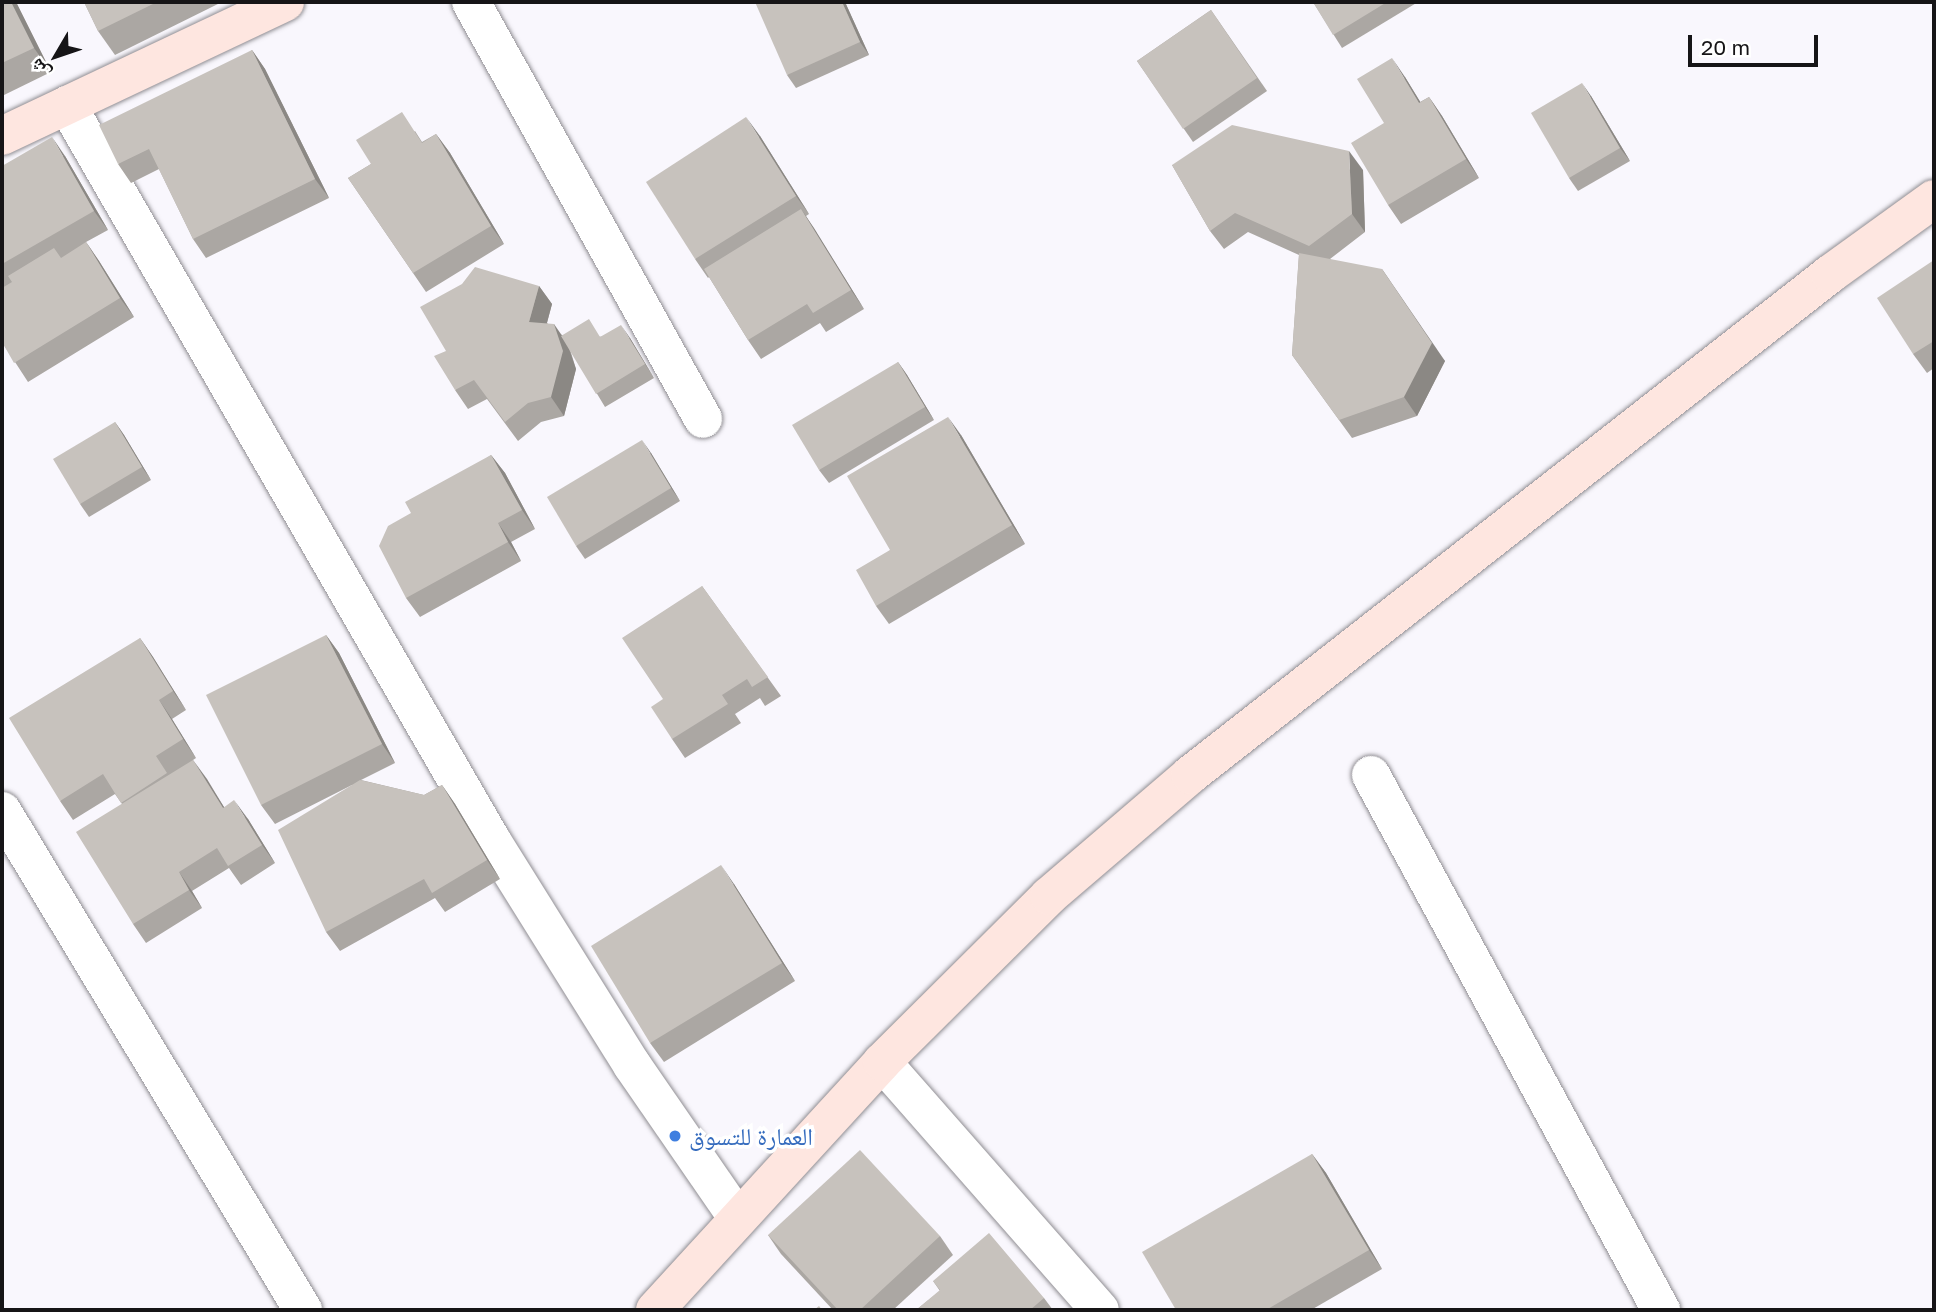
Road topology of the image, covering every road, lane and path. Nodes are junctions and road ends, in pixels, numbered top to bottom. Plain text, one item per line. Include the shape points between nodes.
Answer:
1 (285, 2) edge
2 (471, 2) edge
3 (67, 105) junction
4 (2, 136) edge
5 (1934, 199) edge
6 (703, 419) dead end
7 (1371, 775) dead end
8 (2, 811) edge
9 (882, 1062) junction
10 (737, 1217) junction
11 (303, 1310) edge
12 (655, 1310) edge
13 (1100, 1310) edge
14 (1661, 1310) edge

1 - 3 street
2 - 6 street
3 - 4 street
3 - 10 street via 492,841 632,1065
5 - 9 street via 1830,274 1190,775 1049,896
7 - 14 street
8 - 11 street
9 - 10 street
9 - 13 street
10 - 12 street

